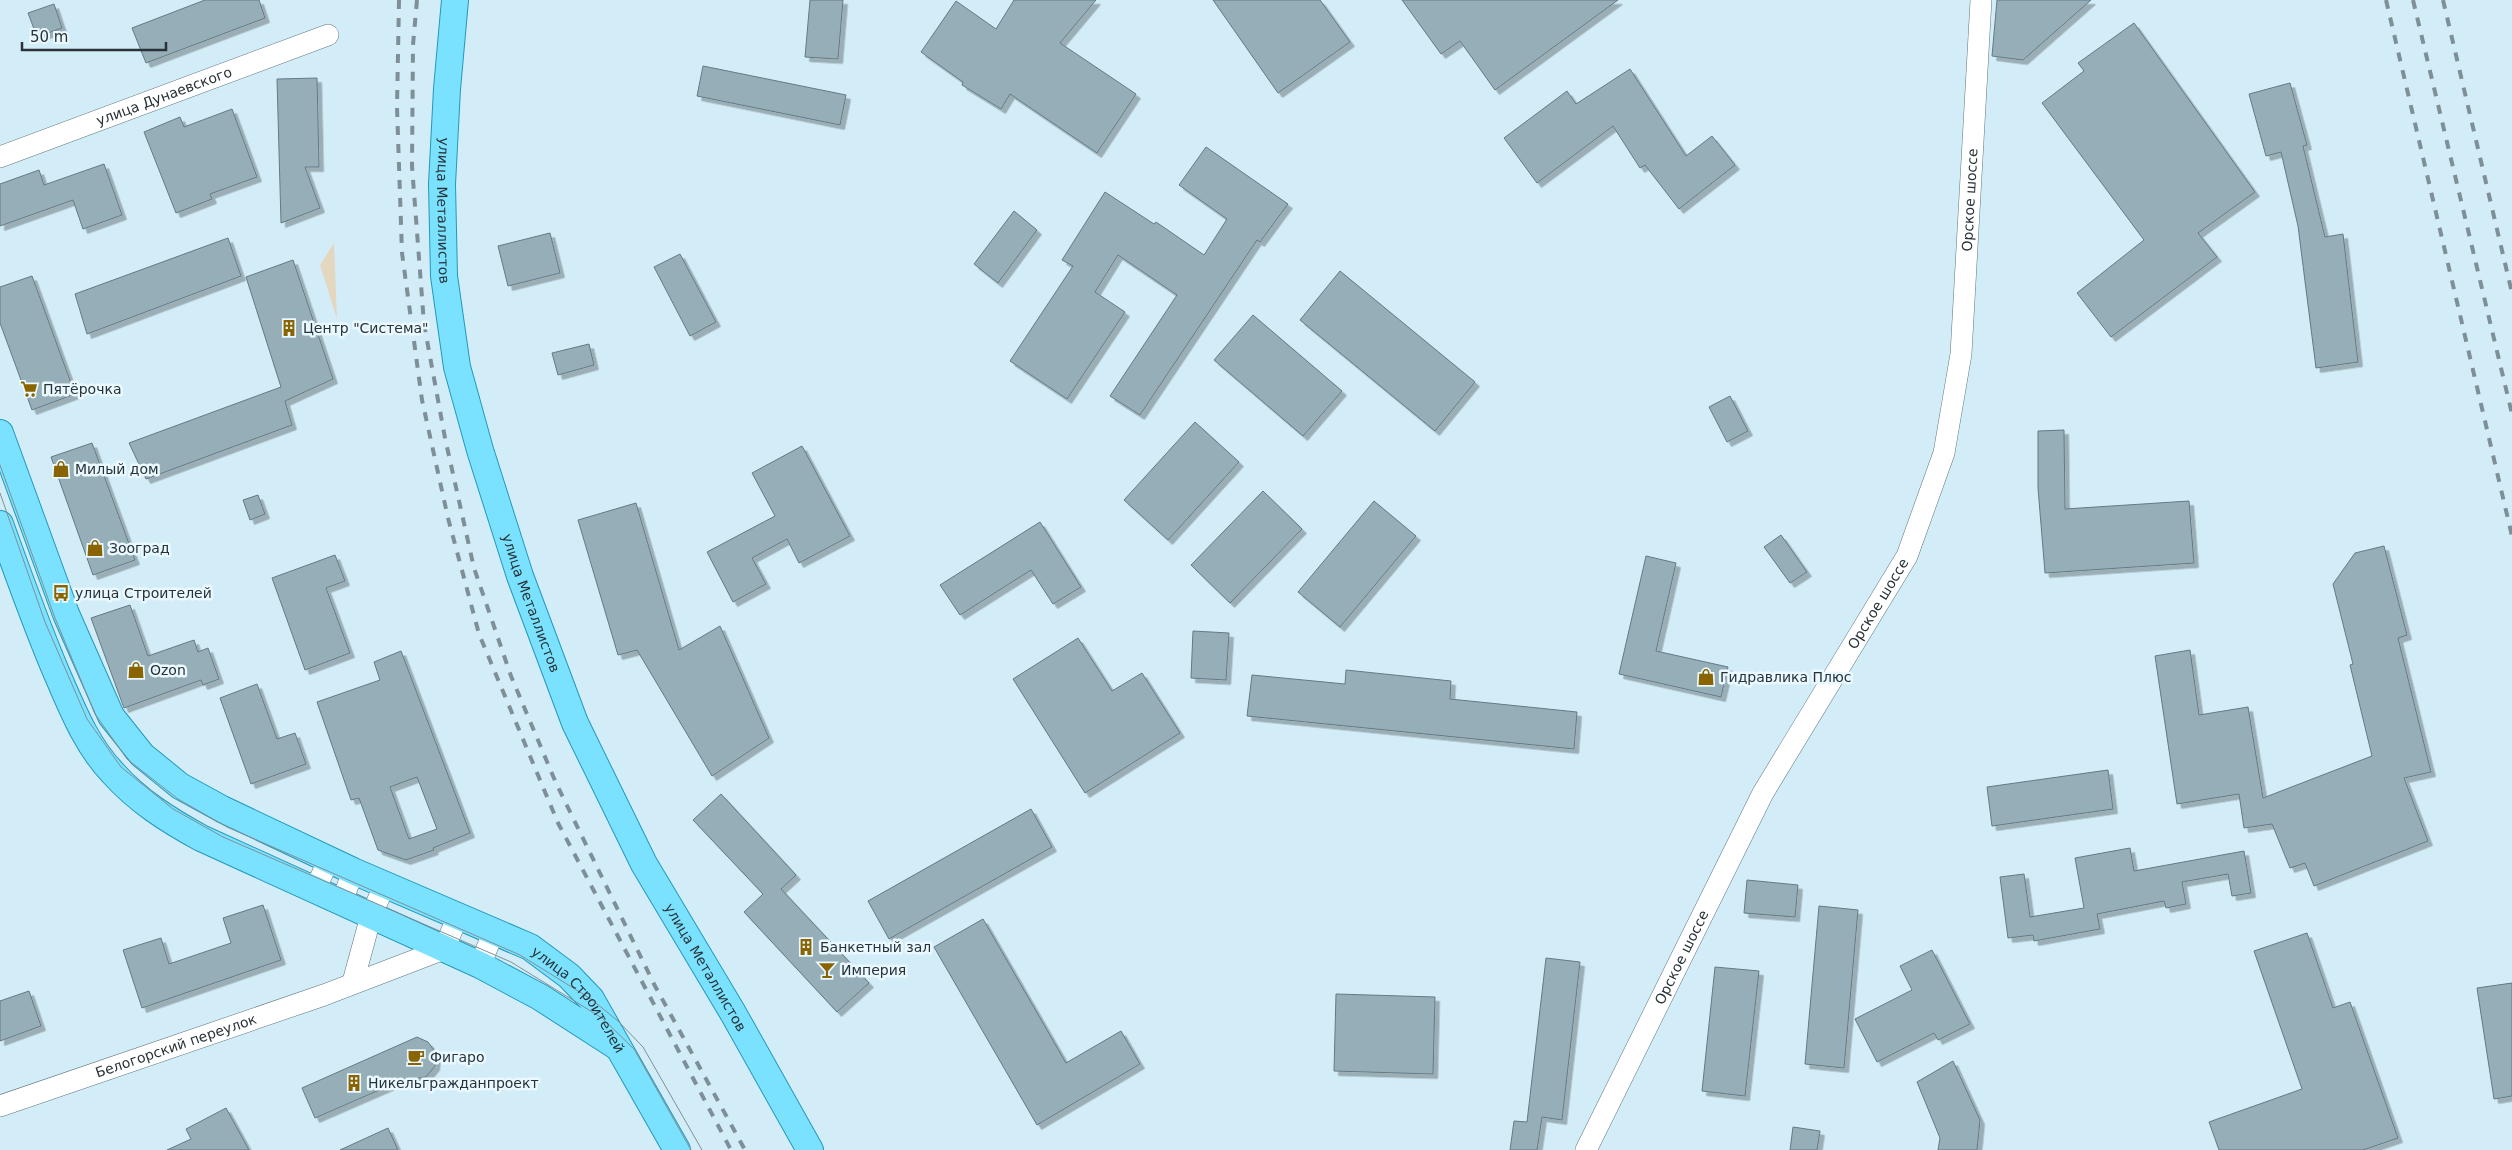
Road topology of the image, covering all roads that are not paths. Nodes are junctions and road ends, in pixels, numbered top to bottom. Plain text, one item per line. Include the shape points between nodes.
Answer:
1 (455, 0) edge
2 (1982, 0) edge
3 (328, 35) dead end
4 (0, 157) edge
5 (0, 433) edge
6 (5, 462) edge
7 (0, 524) edge
8 (66, 614) junction
9 (36, 625) junction
10 (329, 859) junction
11 (353, 870) junction
12 (385, 884) junction
13 (315, 890) junction
14 (342, 902) junction
15 (371, 916) junction
16 (458, 916) junction
17 (494, 931) junction
18 (444, 949) junction
19 (480, 965) junction
20 (353, 982) junction
21 (621, 1049) junction
22 (0, 1106) edge
23 (677, 1150) edge
24 (810, 1150) edge
25 (1586, 1150) edge

1 - 24 main road, улица Металлистов via 442,184 444,276 457,367 480,450 520,576 575,723 644,864
2 - 25 street, Орское шоссе via 1961,354 1944,453 1906,556 1763,793
3 - 4 street, улица Дунаевского
5 - 6 main road, улица Строителей
6 - 8 main road, улица Строителей
7 - 9 main road, улица Строителей
8 - 9 street
8 - 10 main road, улица Строителей via 111,716 142,754 180,786
9 - 13 main road, улица Строителей via 79,724 112,772 166,819
10 - 11 main road, улица Строителей
10 - 13 street
11 - 12 main road, улица Строителей
11 - 14 street
12 - 15 street
12 - 16 main road, улица Строителей
13 - 14 main road, улица Строителей
14 - 15 main road, улица Строителей
15 - 18 main road, улица Строителей
15 - 20 street
16 - 17 main road, улица Строителей
16 - 18 street
17 - 19 street
17 - 21 main road, улица Строителей via 530,947 569,976 591,999
18 - 19 main road, улица Строителей
18 - 20 street, Белогорский переулок
19 - 21 main road, улица Строителей via 540,997
20 - 22 street, Белогорский переулок via 324,995
21 - 23 main road

